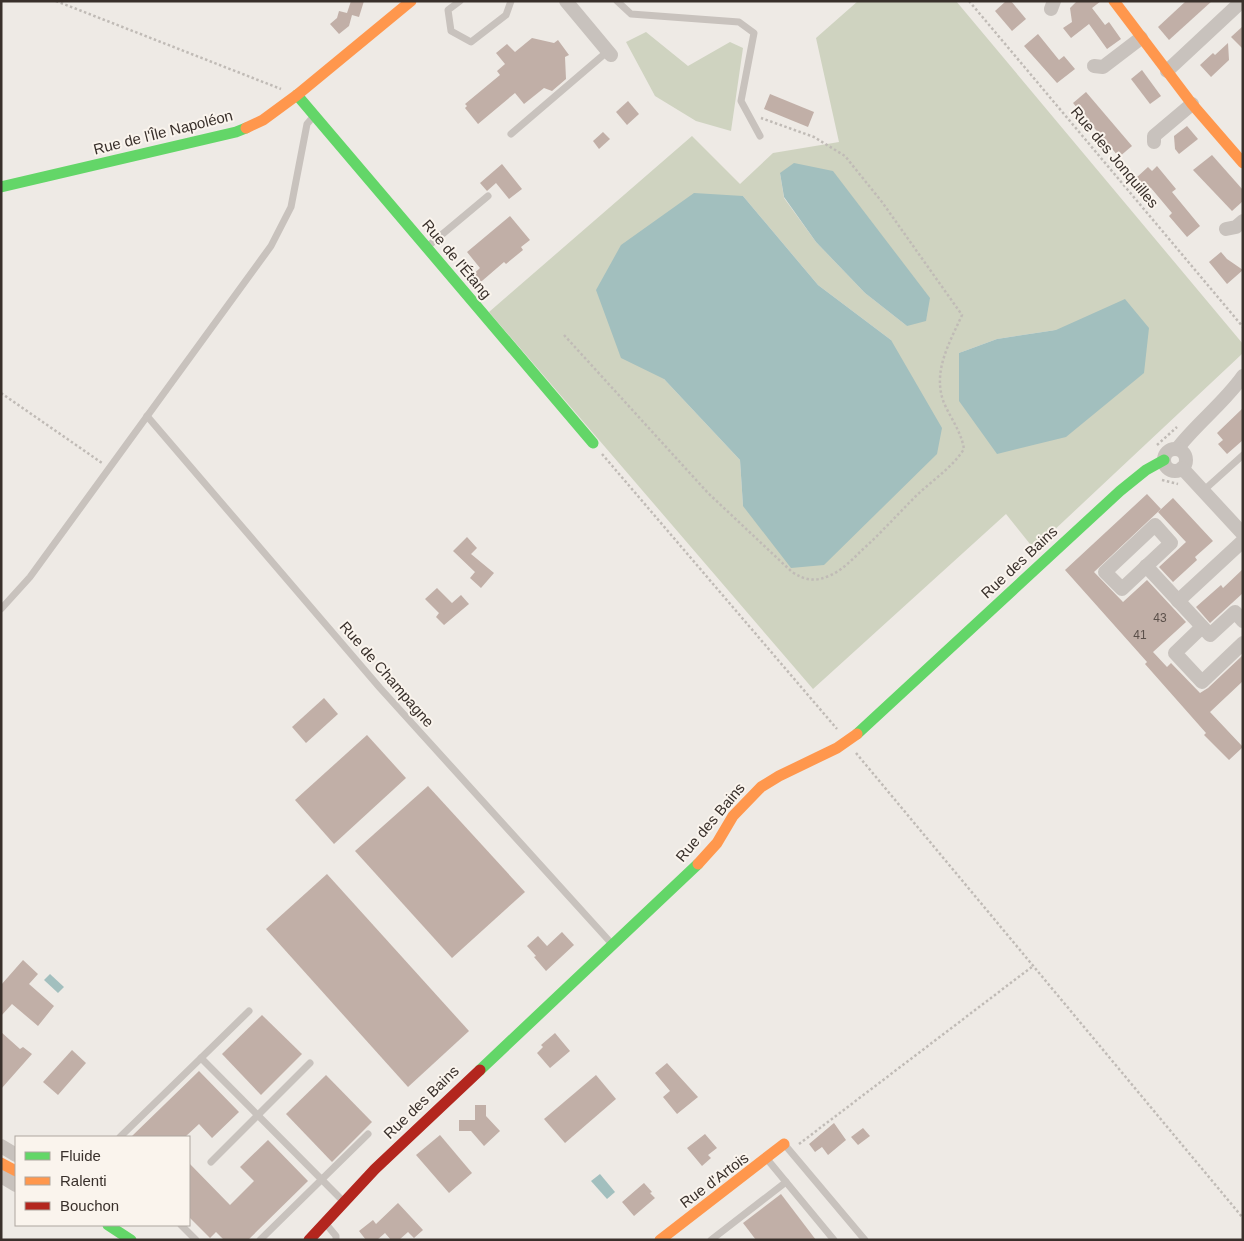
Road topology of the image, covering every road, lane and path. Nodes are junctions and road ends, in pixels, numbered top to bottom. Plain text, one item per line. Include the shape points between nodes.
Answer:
1 (56, 1) edge
2 (411, 1) edge
3 (460, 1) edge
4 (511, 1) edge
5 (566, 1) edge
6 (617, 1) edge
7 (969, 1) edge
8 (1114, 1) edge
9 (1242, 1) edge
10 (1141, 38) junction
11 (610, 53) joint
12 (1094, 66) dead end
13 (1167, 71) junction
14 (297, 95) junction
15 (1192, 104) junction
16 (314, 114) junction
17 (748, 114) junction
18 (512, 134) dead end
19 (760, 136) dead end
20 (1154, 142) dead end
21 (1243, 163) edge
22 (1, 187) edge
23 (488, 196) dead end
24 (1243, 220) edge
25 (1226, 229) dead end
26 (427, 247) junction
27 (1243, 327) edge
28 (564, 335) dead end
29 (1243, 376) edge
30 (1, 393) edge
31 (147, 416) junction
32 (593, 443) joint
33 (1177, 449) junction
34 (1243, 455) edge
35 (1164, 460) junction
36 (109, 468) junction
37 (1182, 468) junction
38 (1146, 470) junction
39 (1200, 488) junction
40 (1243, 534) edge
41 (1243, 541) edge
42 (1146, 566) junction
43 (1178, 601) junction
44 (1, 609) edge
45 (1243, 621) edge
46 (1202, 627) junction
47 (1243, 643) edge
48 (847, 741) junction
49 (612, 944) junction
50 (1034, 966) junction
51 (249, 1011) dead end
52 (201, 1058) junction
53 (310, 1063) dead end
54 (258, 1115) junction
55 (368, 1134) dead end
56 (121, 1136) edge
57 (1, 1146) edge
58 (787, 1148) junction
59 (15, 1154) edge
60 (767, 1159) junction
61 (211, 1162) dead end
62 (1, 1163) edge
63 (15, 1170) edge
64 (1, 1176) edge
65 (322, 1179) junction
66 (786, 1182) junction
67 (15, 1184) edge
68 (343, 1202) junction
69 (1243, 1218) edge
70 (325, 1222) junction
71 (110, 1226) edge
72 (182, 1226) edge
73 (131, 1240) edge
74 (196, 1240) edge
75 (260, 1240) edge
76 (309, 1240) edge
77 (336, 1240) edge
78 (660, 1240) edge
79 (711, 1240) edge
80 (834, 1240) edge
81 (865, 1240) edge

1 - 14 path
2 - 14 street, Rue de l'Île Napoléon
3 - 4 lane via 448,10 452,31 471,42 506,14
5 - 11 street
6 - 17 lane via 631,14 739,22 754,33 741,101
7 - 27 path, Rue des Jonquilles
8 - 10 street
9 - 13 street
10 - 12 street via 1103,67
10 - 13 street
11 - 18 lane
13 - 15 street
14 - 16 street, Rue de l'Étang
14 - 22 street, Rue de l'Île Napoléon via 263,120 236,132
15 - 20 street via 1154,136
15 - 21 street
16 - 26 street, Rue de l'Étang
16 - 31 lane via 307,124 291,208 271,246
17 - 19 lane
17 - 28 path via 814,137 845,156 882,202 962,315 942,358 939,382 944,403 961,436 964,449 957,460 833,575 819,580 804,580 708,493
23 - 26 lane
24 - 25 street via 1236,227
26 - 32 street, Rue de l'Étang
29 - 33 street
30 - 36 path
31 - 36 lane
31 - 49 lane, Rue de Champagne via 380,688
32 - 48 path
33 - 35 street via 1169,451
33 - 37 street via 1185,458
34 - 39 lane
35 - 37 street via 1168,468
35 - 38 street, Rue des Bains
36 - 44 lane via 30,577
37 - 39 street
38 - 39 path via 1149,476 1184,487
38 - 48 street, Rue des Bains
39 - 40 street
41 - 43 street
42 - 42 street via 1122,589 1105,572 1155,525 1171,543
42 - 43 street
43 - 46 street
45 - 46 street via 1234,612 1210,635
46 - 47 street via 1175,653 1202,682
48 - 49 street, Rue des Bains via 762,787 742,806 717,843 697,865
48 - 50 path
49 - 68 street, Rue des Bains
50 - 58 path
50 - 69 path
51 - 52 lane
52 - 54 lane
52 - 56 lane
53 - 54 lane
54 - 61 lane
54 - 65 lane
55 - 65 lane
57 - 59 street
58 - 60 street, Rue d'Artois
58 - 81 lane
60 - 66 lane
60 - 78 street, Rue d'Artois
62 - 63 street
64 - 67 street
65 - 68 lane
65 - 75 lane
66 - 79 lane
66 - 80 lane
68 - 70 street, Rue des Bains
70 - 76 street, Rue des Bains
70 - 77 lane
71 - 73 street
72 - 74 lane

